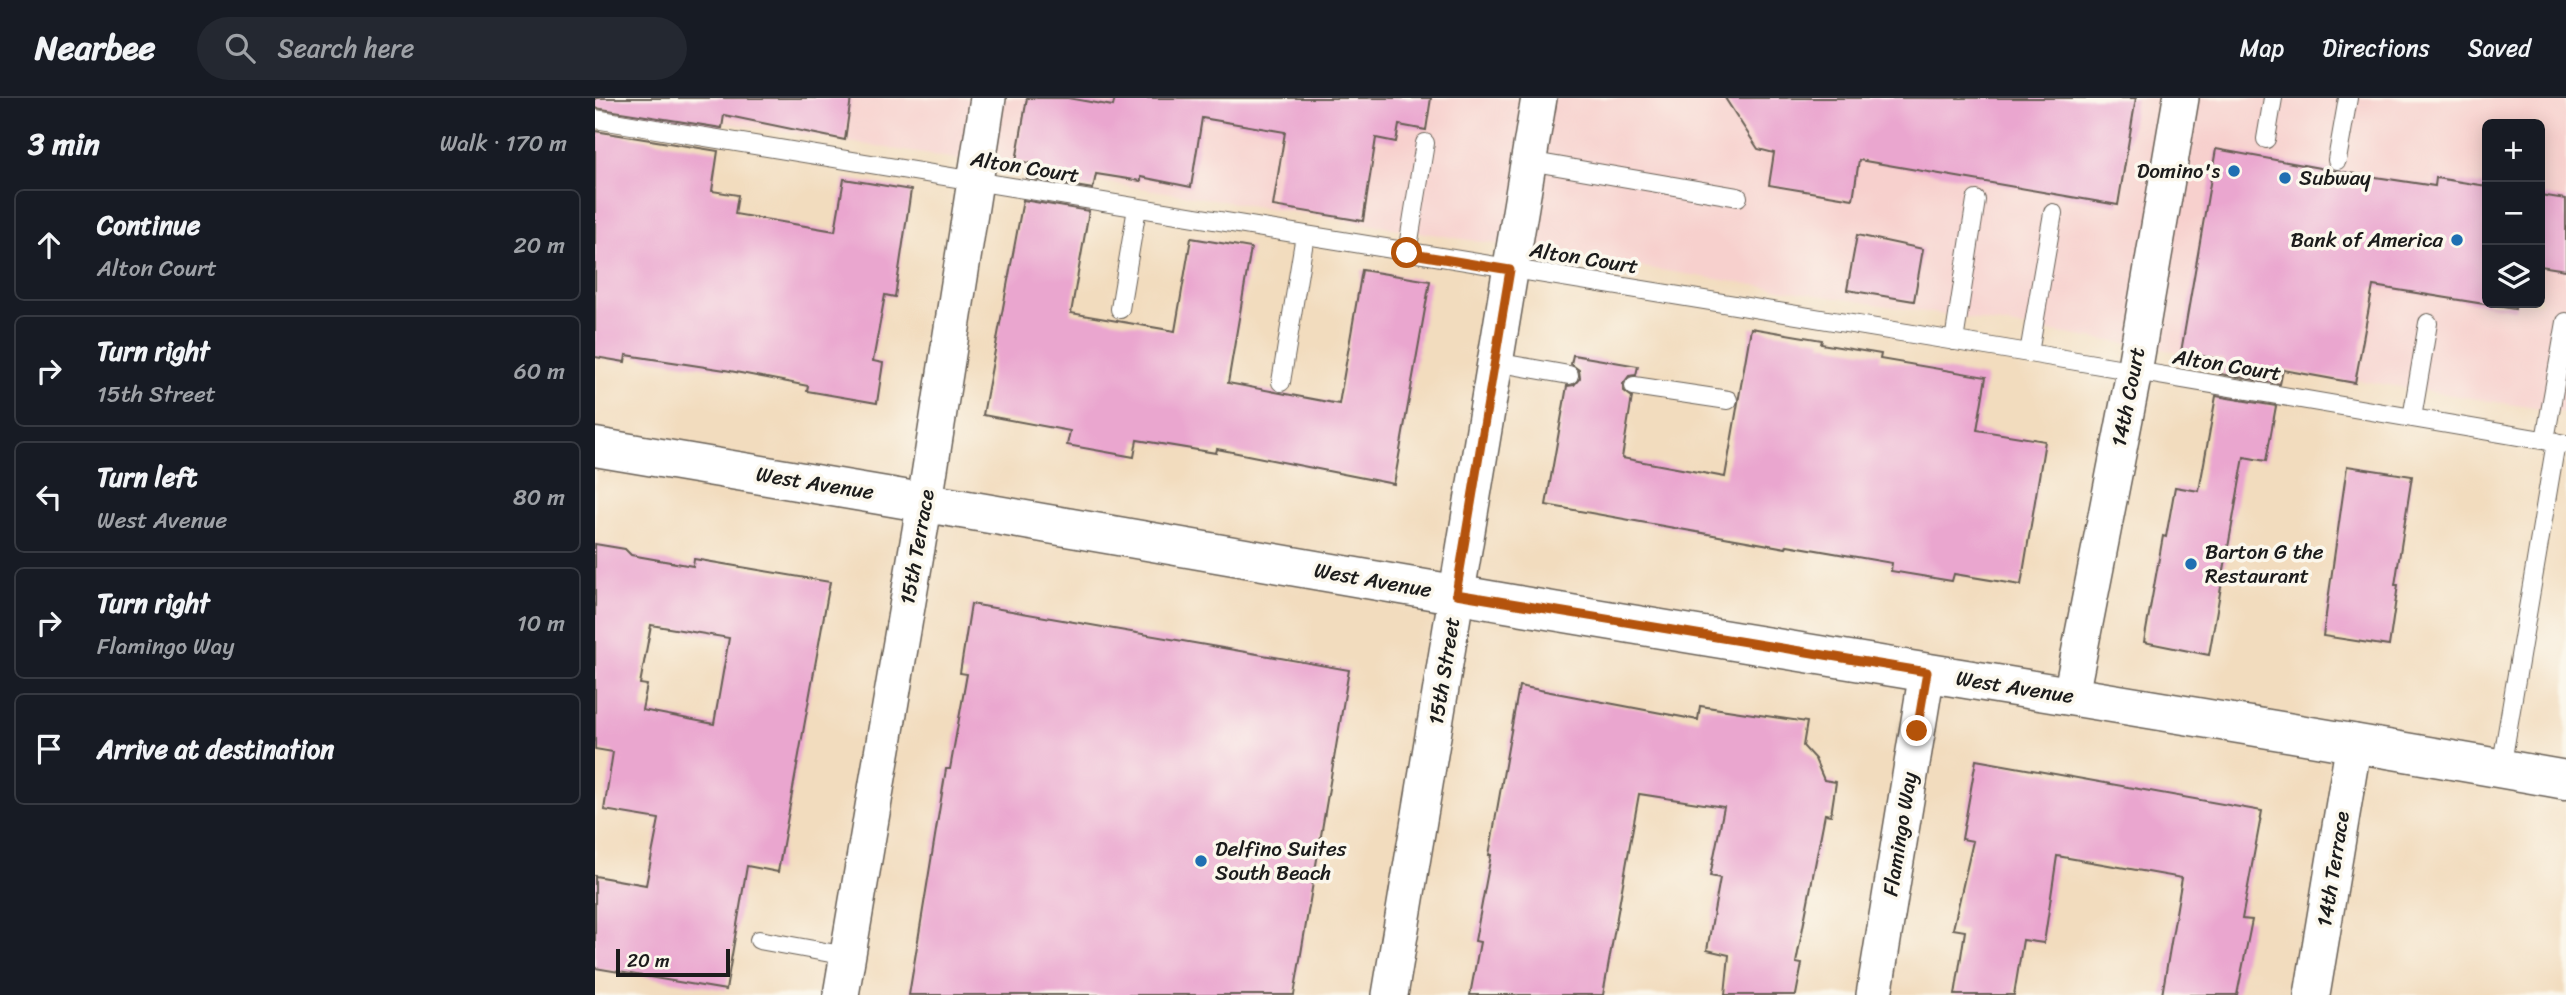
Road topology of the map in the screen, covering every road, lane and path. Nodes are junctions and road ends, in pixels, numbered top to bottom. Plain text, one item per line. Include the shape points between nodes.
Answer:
1 (988, 98) edge
2 (1539, 98) edge
3 (2181, 98) edge
4 (2273, 98) edge
5 (2348, 98) edge
6 (595, 119) edge
7 (2266, 139) dead end
8 (1425, 143) dead end
9 (2337, 160) dead end
10 (1528, 161) junction
11 (974, 182) junction
12 (1738, 197) dead end
13 (1976, 200) dead end
14 (1137, 208) junction
15 (2053, 212) dead end
16 (1305, 235) junction
17 (1407, 253) junction
18 (1510, 270) junction
19 (1120, 309) dead end
20 (2566, 322) edge
21 (2428, 323) dead end
22 (1954, 341) junction
23 (2029, 353) junction
24 (1495, 362) junction
25 (2134, 372) junction
26 (1569, 375) dead end
27 (1281, 382) dead end
28 (1634, 386) dead end
29 (1728, 400) dead end
30 (2411, 418) junction
31 (2556, 442) edge
32 (595, 447) edge
33 (925, 501) junction
34 (1456, 594) junction
35 (1927, 672) junction
36 (2071, 695) junction
37 (2354, 742) junction
38 (2501, 769) junction
39 (2566, 780) edge
40 (759, 940) dead end
41 (847, 956) junction
42 (841, 995) edge
43 (1390, 995) edge
44 (1874, 995) edge
45 (2312, 995) edge

1 - 11 street, 15th Terrace
2 - 10 street, 15th Street
3 - 25 street, 14th Court
4 - 7 lane
5 - 9 lane
6 - 11 lane, Alton Court
8 - 17 lane
10 - 12 lane
10 - 18 street, 15th Street
11 - 14 lane, Alton Court
11 - 33 street, 15th Terrace
13 - 22 lane
14 - 16 lane, Alton Court
14 - 19 lane
15 - 23 lane
16 - 17 lane, Alton Court
16 - 27 lane
17 - 18 lane, Alton Court
18 - 22 lane, Alton Court
18 - 24 street, 15th Street
20 - 31 lane
21 - 30 lane
22 - 23 lane, Alton Court
23 - 25 lane, Alton Court
24 - 26 lane
24 - 34 street, 15th Street
25 - 30 lane, Alton Court
25 - 36 street, 14th Court
28 - 29 lane
30 - 31 lane, Alton Court
31 - 38 lane
32 - 33 street, West Avenue
33 - 34 street, West Avenue
33 - 41 street, 15th Terrace
34 - 35 street, West Avenue
34 - 43 street, 15th Street
35 - 36 street, West Avenue
35 - 44 street, Flamingo Way
36 - 37 street, West Avenue
37 - 38 street, West Avenue
37 - 45 street, 14th Terrace
38 - 39 street, West Avenue
40 - 41 lane
41 - 42 street, 15th Terrace

